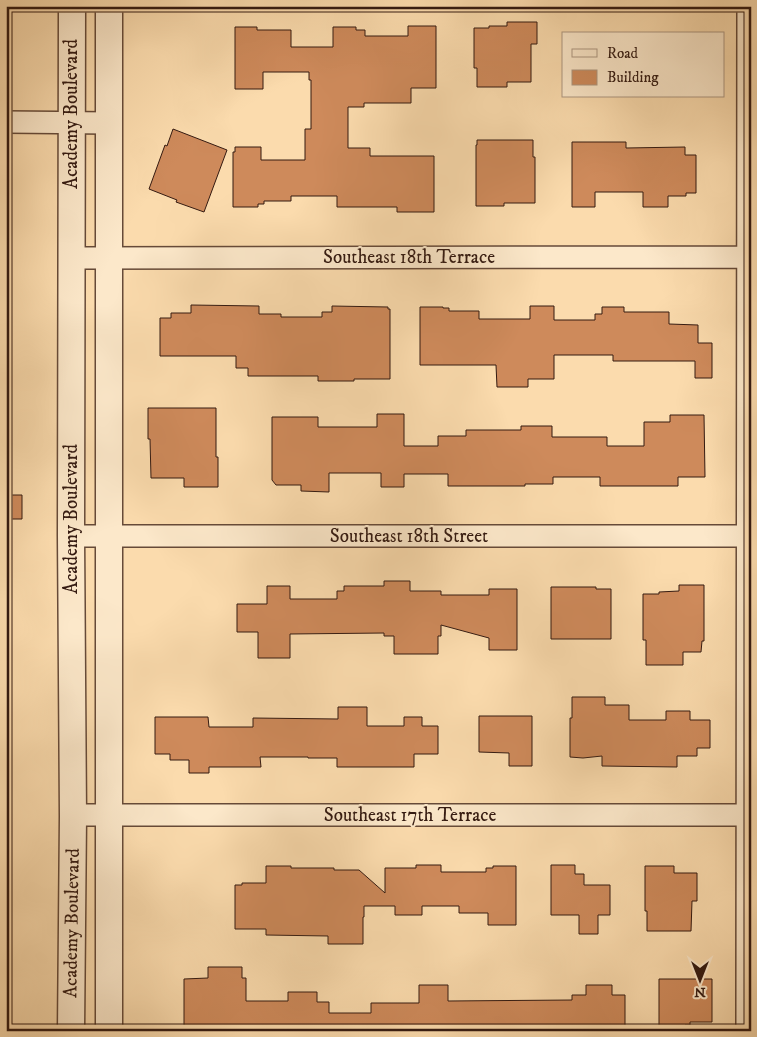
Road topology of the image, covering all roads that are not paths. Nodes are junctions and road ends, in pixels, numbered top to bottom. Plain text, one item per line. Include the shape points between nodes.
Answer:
1 (72, 6) edge
2 (109, 6) edge
3 (748, 6) edge
4 (6, 122) edge
5 (71, 123) junction
6 (109, 123) junction
7 (748, 257) junction
8 (71, 258) junction
9 (108, 258) junction
10 (71, 536) junction
11 (108, 536) junction
12 (748, 536) junction
13 (74, 814) junction
14 (108, 815) junction
15 (747, 815) junction
16 (71, 1031) edge
17 (108, 1031) edge
18 (746, 1031) edge

1 - 5 street, Academy Boulevard
2 - 6 street, Academy Boulevard
3 - 7 street
4 - 5 street
5 - 6 street
5 - 8 street, Academy Boulevard
6 - 9 street, Academy Boulevard
7 - 9 street, Southeast 18th Terrace
7 - 12 street
8 - 9 street, Southeast 18th Terrace
8 - 10 street, Academy Boulevard
9 - 11 street, Academy Boulevard
10 - 11 street, Southeast 18th Street
10 - 13 street, Academy Boulevard
11 - 12 street, Southeast 18th Street
11 - 14 street, Academy Boulevard
12 - 15 street
13 - 14 street, Southeast 17th Terrace
13 - 16 street, Academy Boulevard
14 - 15 street, Southeast 17th Terrace
14 - 17 street, Academy Boulevard
15 - 18 street

